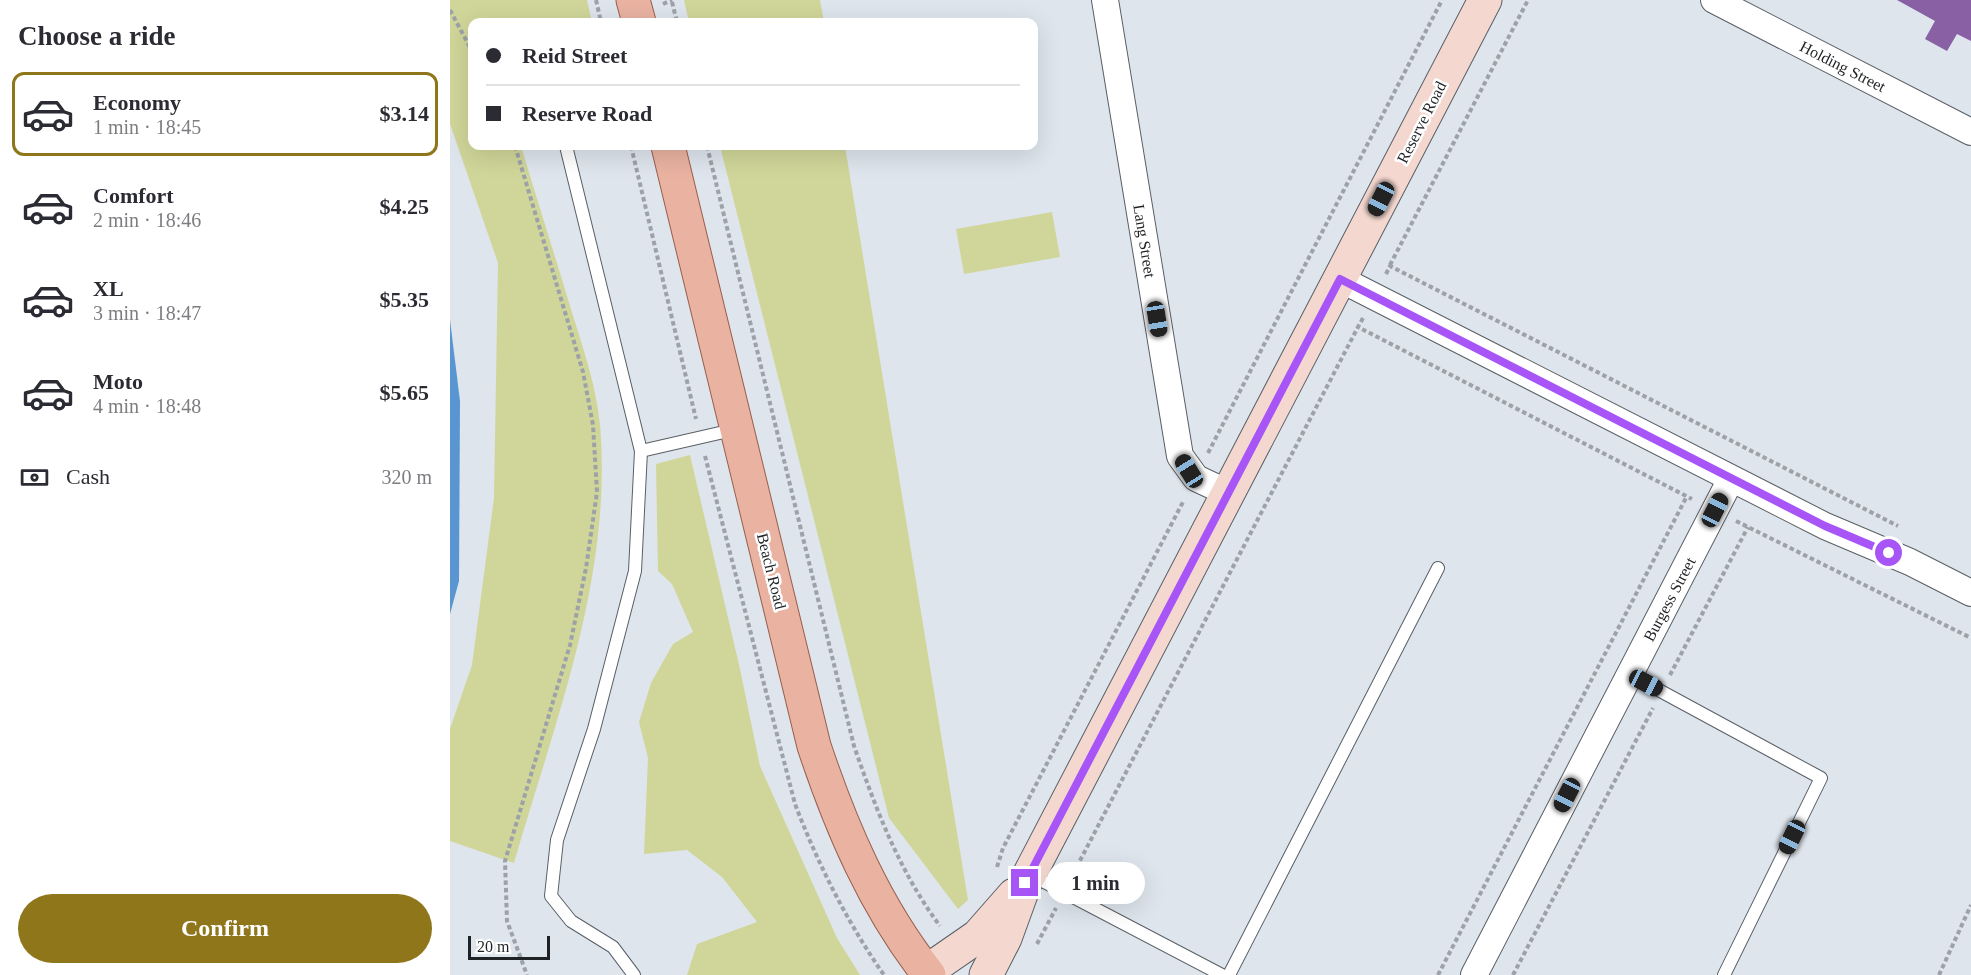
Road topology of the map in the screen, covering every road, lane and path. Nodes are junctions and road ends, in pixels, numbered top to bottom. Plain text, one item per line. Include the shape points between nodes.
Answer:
1 (596, 0) edge
2 (633, 0) edge
3 (1105, 0) edge
4 (1485, 0) edge
5 (1528, 0) edge
6 (1714, 0) edge
7 (672, 2) dead end
8 (450, 10) edge
9 (600, 18) edge
10 (638, 18) edge
11 (676, 18) edge
12 (468, 44) edge
13 (1971, 132) edge
14 (515, 150) edge
15 (567, 150) edge
16 (669, 150) edge
17 (708, 150) edge
18 (1390, 266) dead end
19 (1340, 279) junction
20 (1358, 327) dead end
21 (737, 429) junction
22 (641, 451) junction
23 (1731, 479) junction
24 (1228, 493) junction
25 (1687, 496) dead end
26 (1748, 526) dead end
27 (1438, 568) dead end
28 (1971, 593) edge
29 (1629, 674) junction
30 (1662, 692) junction
31 (1028, 879) junction
32 (1064, 892) junction
33 (1971, 905) edge
34 (941, 927) dead end
35 (1032, 954) dead end
36 (928, 974) edge
37 (527, 975) edge
38 (634, 975) edge
39 (986, 975) edge
40 (1222, 975) edge
41 (1228, 975) edge
42 (1438, 975) edge
43 (1474, 975) edge
44 (1513, 975) edge
45 (1724, 975) edge
46 (1939, 975) edge

1 - 9 path
2 - 10 main road
3 - 24 street, Lang Street via 1180,456 1196,478
4 - 19 street, Reserve Road
5 - 18 path
6 - 13 street, Holding Street
7 - 11 path
8 - 12 path
14 - 37 path via 583,372 593,425 597,492 570,645 505,861 507,921
15 - 22 lane
16 - 21 main road, Beach Road
17 - 34 path via 854,746 879,817 919,898
19 - 23 street
19 - 24 street, Reserve Road
20 - 32 path
21 - 22 lane
21 - 36 main road, Beach Road via 814,746 828,786 875,893
22 - 38 lane via 635,571 594,729 557,840 551,896 571,921 613,947
23 - 28 street
23 - 29 street, Burgess Street
24 - 31 street, Reserve Road
25 - 42 path
26 - 30 path
27 - 41 lane
29 - 30 lane
29 - 43 street, Burgess Street
30 - 44 path
30 - 45 lane via 1821,778
31 - 32 lane
31 - 36 street, Reserve Road via 978,936
31 - 39 street, Reserve Road
32 - 35 path
32 - 40 lane
33 - 46 path

